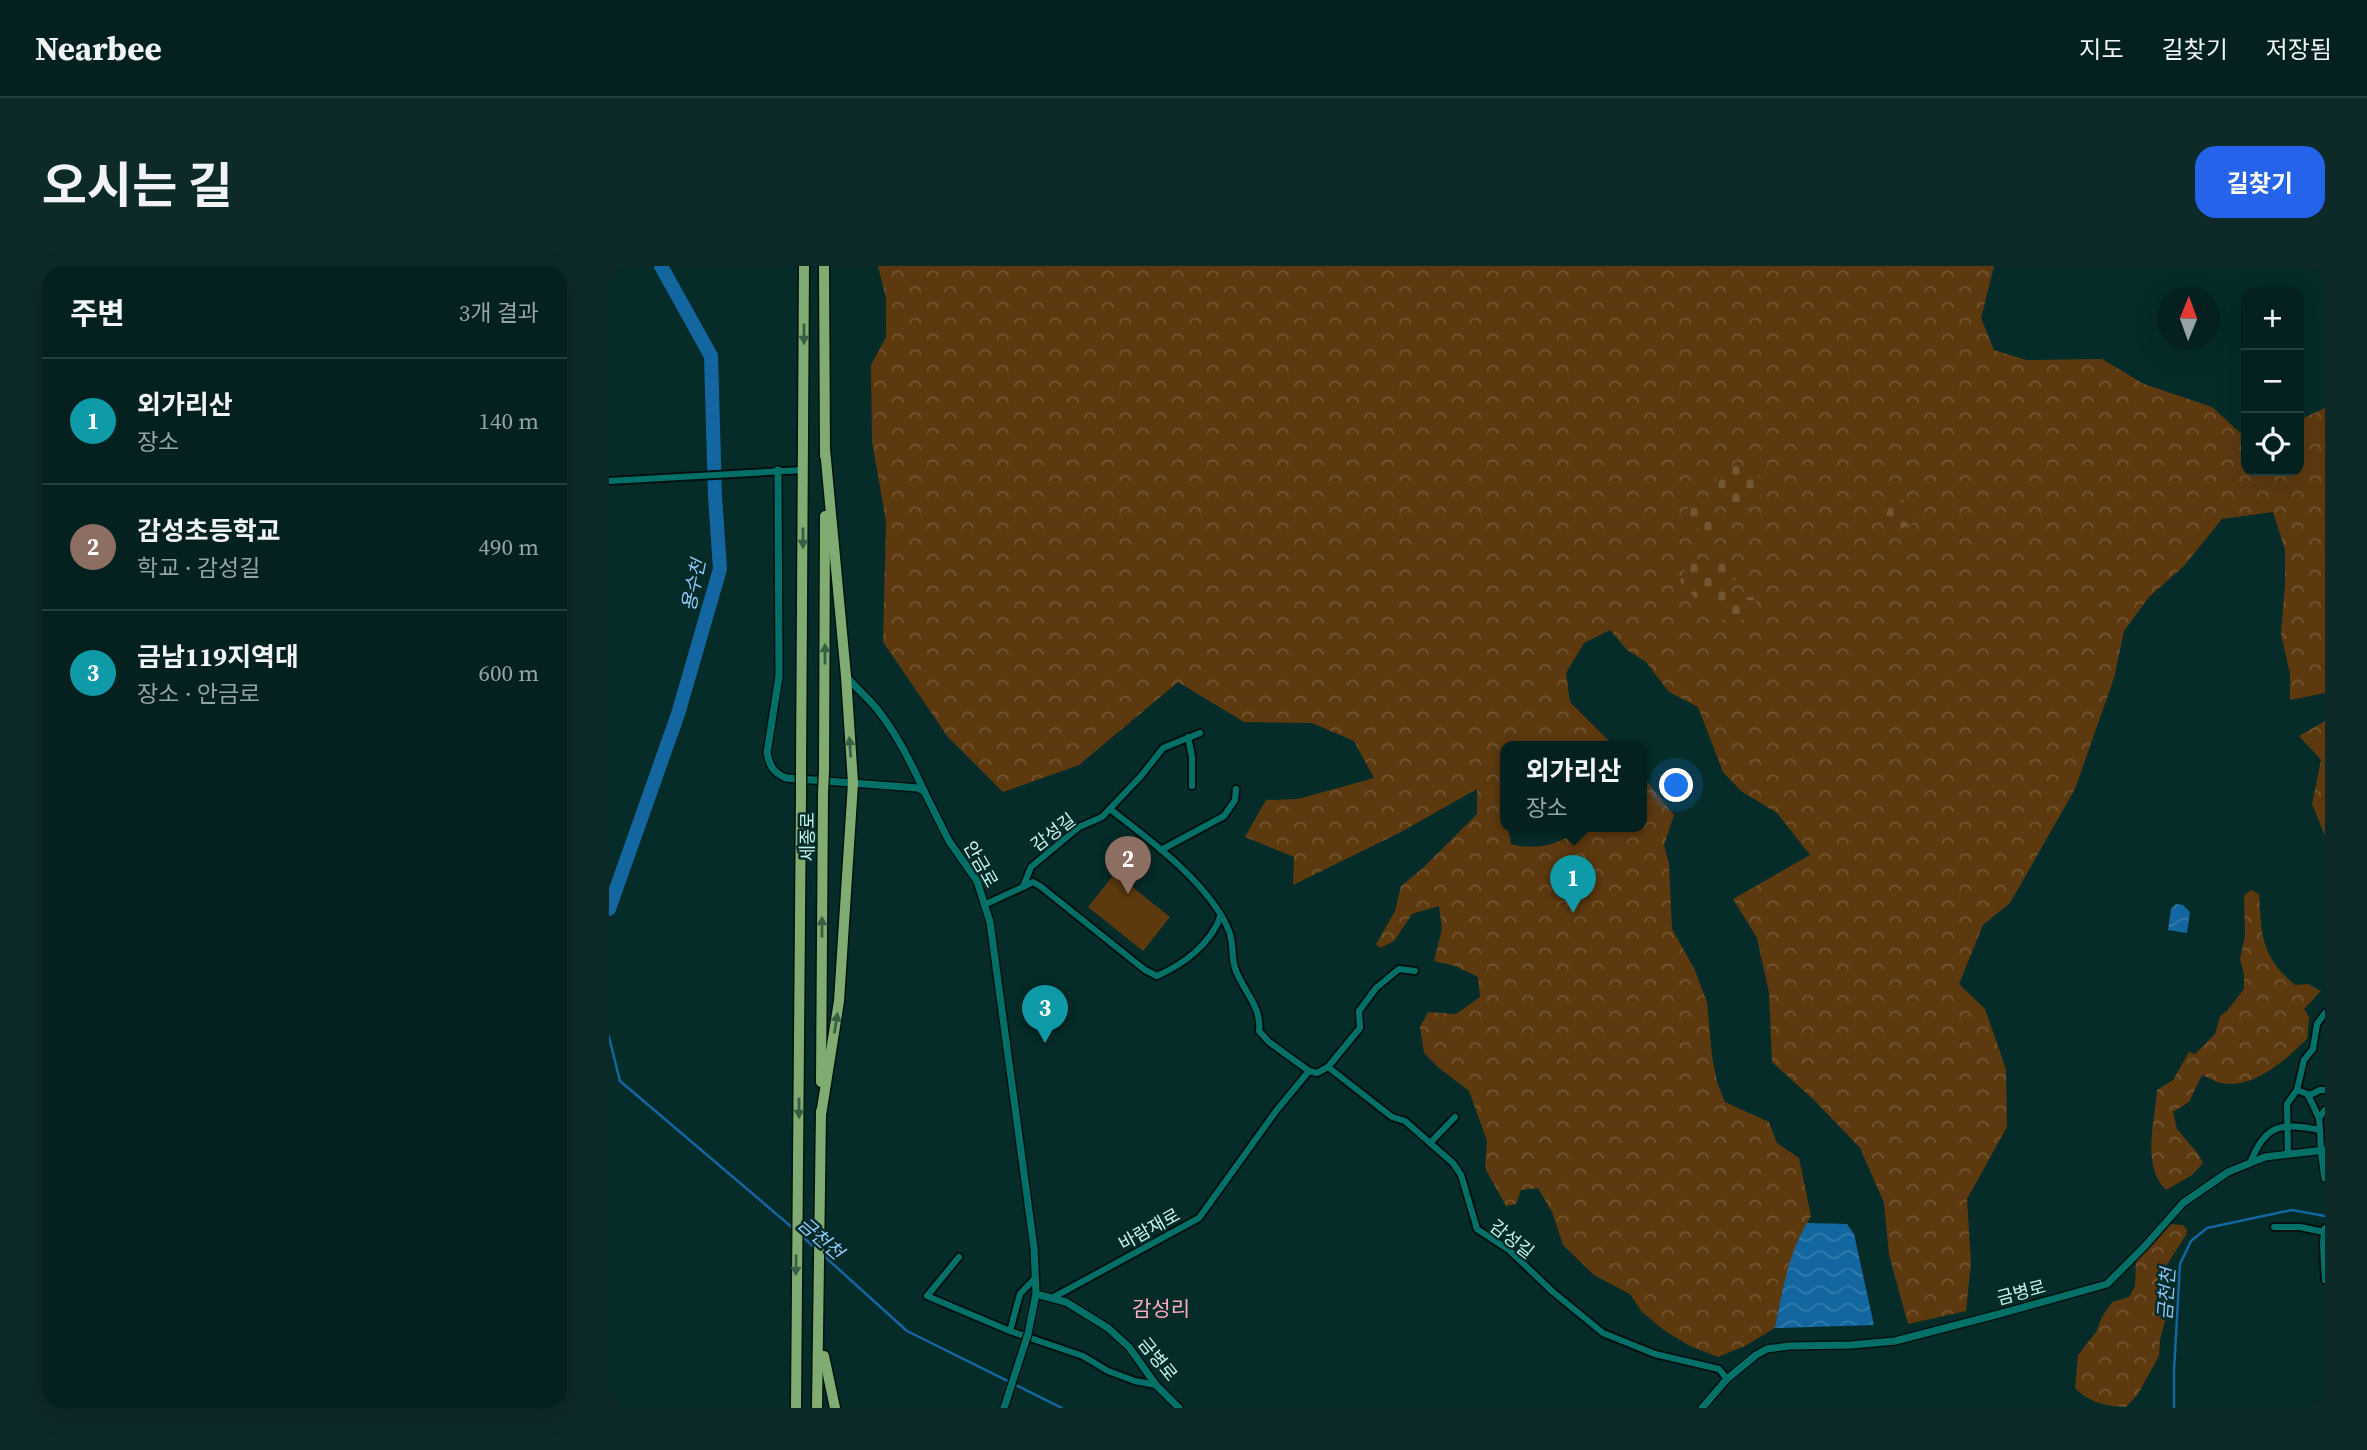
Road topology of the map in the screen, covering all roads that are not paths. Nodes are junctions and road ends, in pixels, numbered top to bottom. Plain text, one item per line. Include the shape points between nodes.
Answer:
1 (804, 266) edge
2 (824, 266) edge
3 (825, 449) junction
4 (778, 470) junction
5 (803, 470) junction
6 (609, 481) edge
7 (846, 676) junction
8 (1200, 733) dead end
9 (1188, 737) junction
10 (853, 782) junction
11 (1192, 786) dead end
12 (1236, 789) dead end
13 (924, 791) junction
14 (1109, 809) junction
15 (1161, 850) junction
16 (1023, 887) junction
17 (986, 904) junction
18 (1221, 915) junction
19 (1415, 971) dead end
20 (2325, 1013) edge
21 (1328, 1067) junction
22 (1309, 1071) junction
23 (2297, 1090) junction
24 (2325, 1090) edge
25 (2308, 1095) junction
26 (2325, 1110) edge
27 (821, 1115) junction
28 (1455, 1117) dead end
29 (2319, 1118) junction
30 (2287, 1128) junction
31 (2321, 1130) junction
32 (1430, 1143) junction
33 (2323, 1150) edge
34 (2288, 1154) junction
35 (2251, 1161) junction
36 (2325, 1178) edge
37 (2274, 1227) dead end
38 (2324, 1230) edge
39 (959, 1257) dead end
40 (1035, 1277) junction
41 (2325, 1280) edge
42 (1036, 1294) junction
43 (1051, 1298) junction
44 (820, 1331) junction
45 (1010, 1331) junction
46 (796, 1348) junction
47 (1727, 1379) junction
48 (1156, 1385) junction
49 (790, 1408) edge
50 (796, 1408) edge
51 (817, 1408) edge
52 (835, 1408) edge
53 (1004, 1408) edge
54 (1179, 1408) edge
55 (1702, 1408) edge

1 -> 5 highway, 세종로
2 - 3 highway, 세종로
3 - 7 highway
27 -> 3 highway, 세종로, bridge
4 - 5 street
4 - 6 street
4 - 10 street via 779,676 767,753 774,772 786,778
5 -> 46 highway, 세종로, bridge
10 -> 7 highway
7 - 13 street, 안금로 via 891,728
8 - 9 street, 감성길
9 - 11 street
9 - 14 street, 감성길 via 1163,748
10 - 13 street
27 -> 10 highway via 839,1001
12 - 15 street via 1235,800 1224,816
13 - 17 street, 안금로
14 - 15 street
14 - 16 street, 감성길 via 1044,854 1031,867
15 - 18 street
16 - 17 street
16 - 18 street via 1033,882 1040,886 1157,976 1192,956
17 - 40 street, 안금로
18 - 22 street via 1232,940 1235,967 1261,1018 1259,1031
19 - 21 street via 1399,969 1376,988 1359,1010 1360,1028
20 - 23 street via 2316,1024 2313,1049 2304,1060
21 - 22 street via 1317,1073
21 - 32 street, 감성길
22 - 43 street, 바람재로 via 1199,1218
23 - 25 street
23 - 30 street via 2287,1104
24 - 25 street
25 - 29 street
26 - 29 street
27 - 44 highway, 세종로
28 - 32 street
29 - 31 street
30 - 31 street
30 - 34 street
30 - 35 street via 2268,1132
31 - 33 street
32 - 47 street, 감성길 via 1461,1175 1477,1229 1509,1250 1603,1333 1655,1354 1719,1369
33 - 34 street, 금병로
33 - 36 street
34 - 35 street, 금병로
35 - 47 street, 금병로 via 2183,1203 2107,1284 1895,1341 1767,1349
37 - 38 street
38 - 41 street
39 - 45 street via 927,1296
40 - 42 street, 안금로
40 - 45 street via 1020,1294
42 - 43 street, 금병로
42 - 53 street, 안금로, bridge
43 - 48 street, 금병로 via 1108,1328 1129,1347
44 - 51 highway, 세종로
44 - 52 highway
45 - 48 street via 1083,1356 1117,1375
46 - 49 highway
46 - 50 highway, 세종로
47 - 55 street, 금병로
48 - 54 street, 금병로

